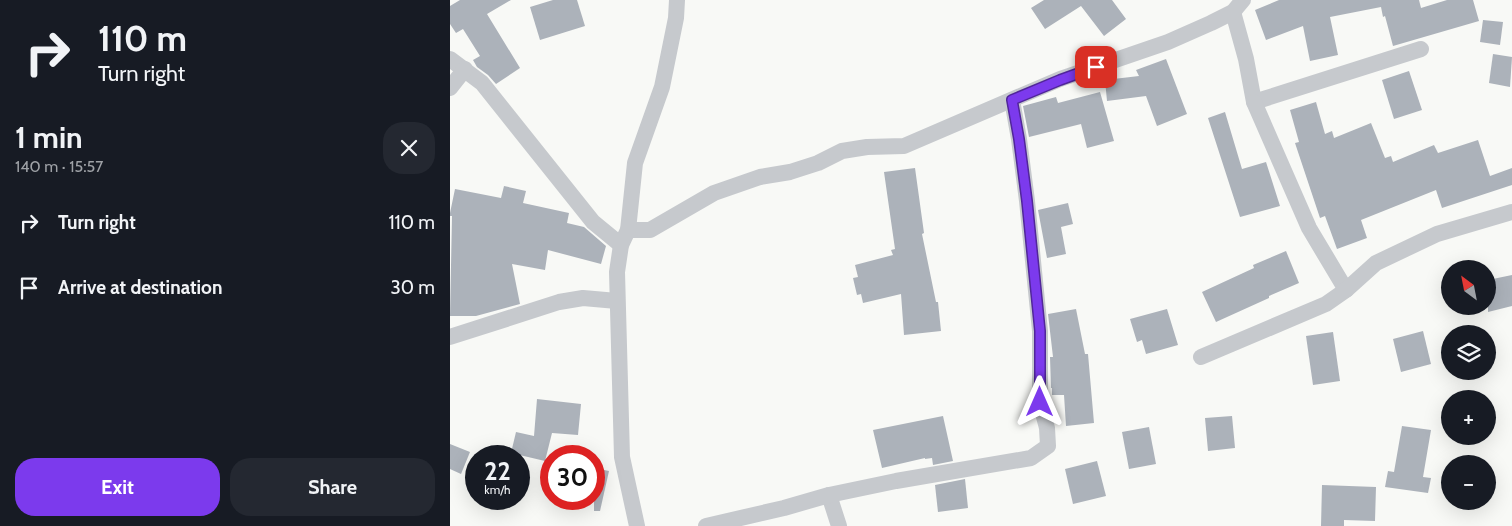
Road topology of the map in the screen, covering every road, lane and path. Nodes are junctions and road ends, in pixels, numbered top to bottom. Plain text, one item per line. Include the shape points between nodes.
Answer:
1 (677, 0) edge
2 (1232, 6) edge
3 (1421, 49) dead end
4 (450, 59) edge
5 (465, 69) junction
6 (450, 88) edge
7 (1012, 100) junction
8 (1254, 102) junction
9 (1512, 212) edge
10 (628, 230) junction
11 (621, 245) junction
12 (1346, 290) junction
13 (617, 301) junction
14 (450, 337) edge
15 (1201, 357) dead end
16 (829, 495) junction
17 (637, 526) edge
18 (706, 526) edge
19 (839, 526) edge

1 - 10 street via 662,87 635,163
2 - 7 street via 1211,24
2 - 8 street
3 - 8 street
4 - 5 street
5 - 6 street
5 - 11 street via 482,83 593,222
7 - 10 street via 904,146 842,151 818,163 714,193 650,230
7 - 16 street via 1027,201 1040,331 1040,402 1048,446 1031,458
8 - 12 street via 1309,228
9 - 12 street via 1437,234 1376,262
10 - 11 street
11 - 13 street
12 - 15 street via 1326,304
13 - 14 street via 583,298 559,302
13 - 17 street via 622,457
16 - 18 street
16 - 19 street

